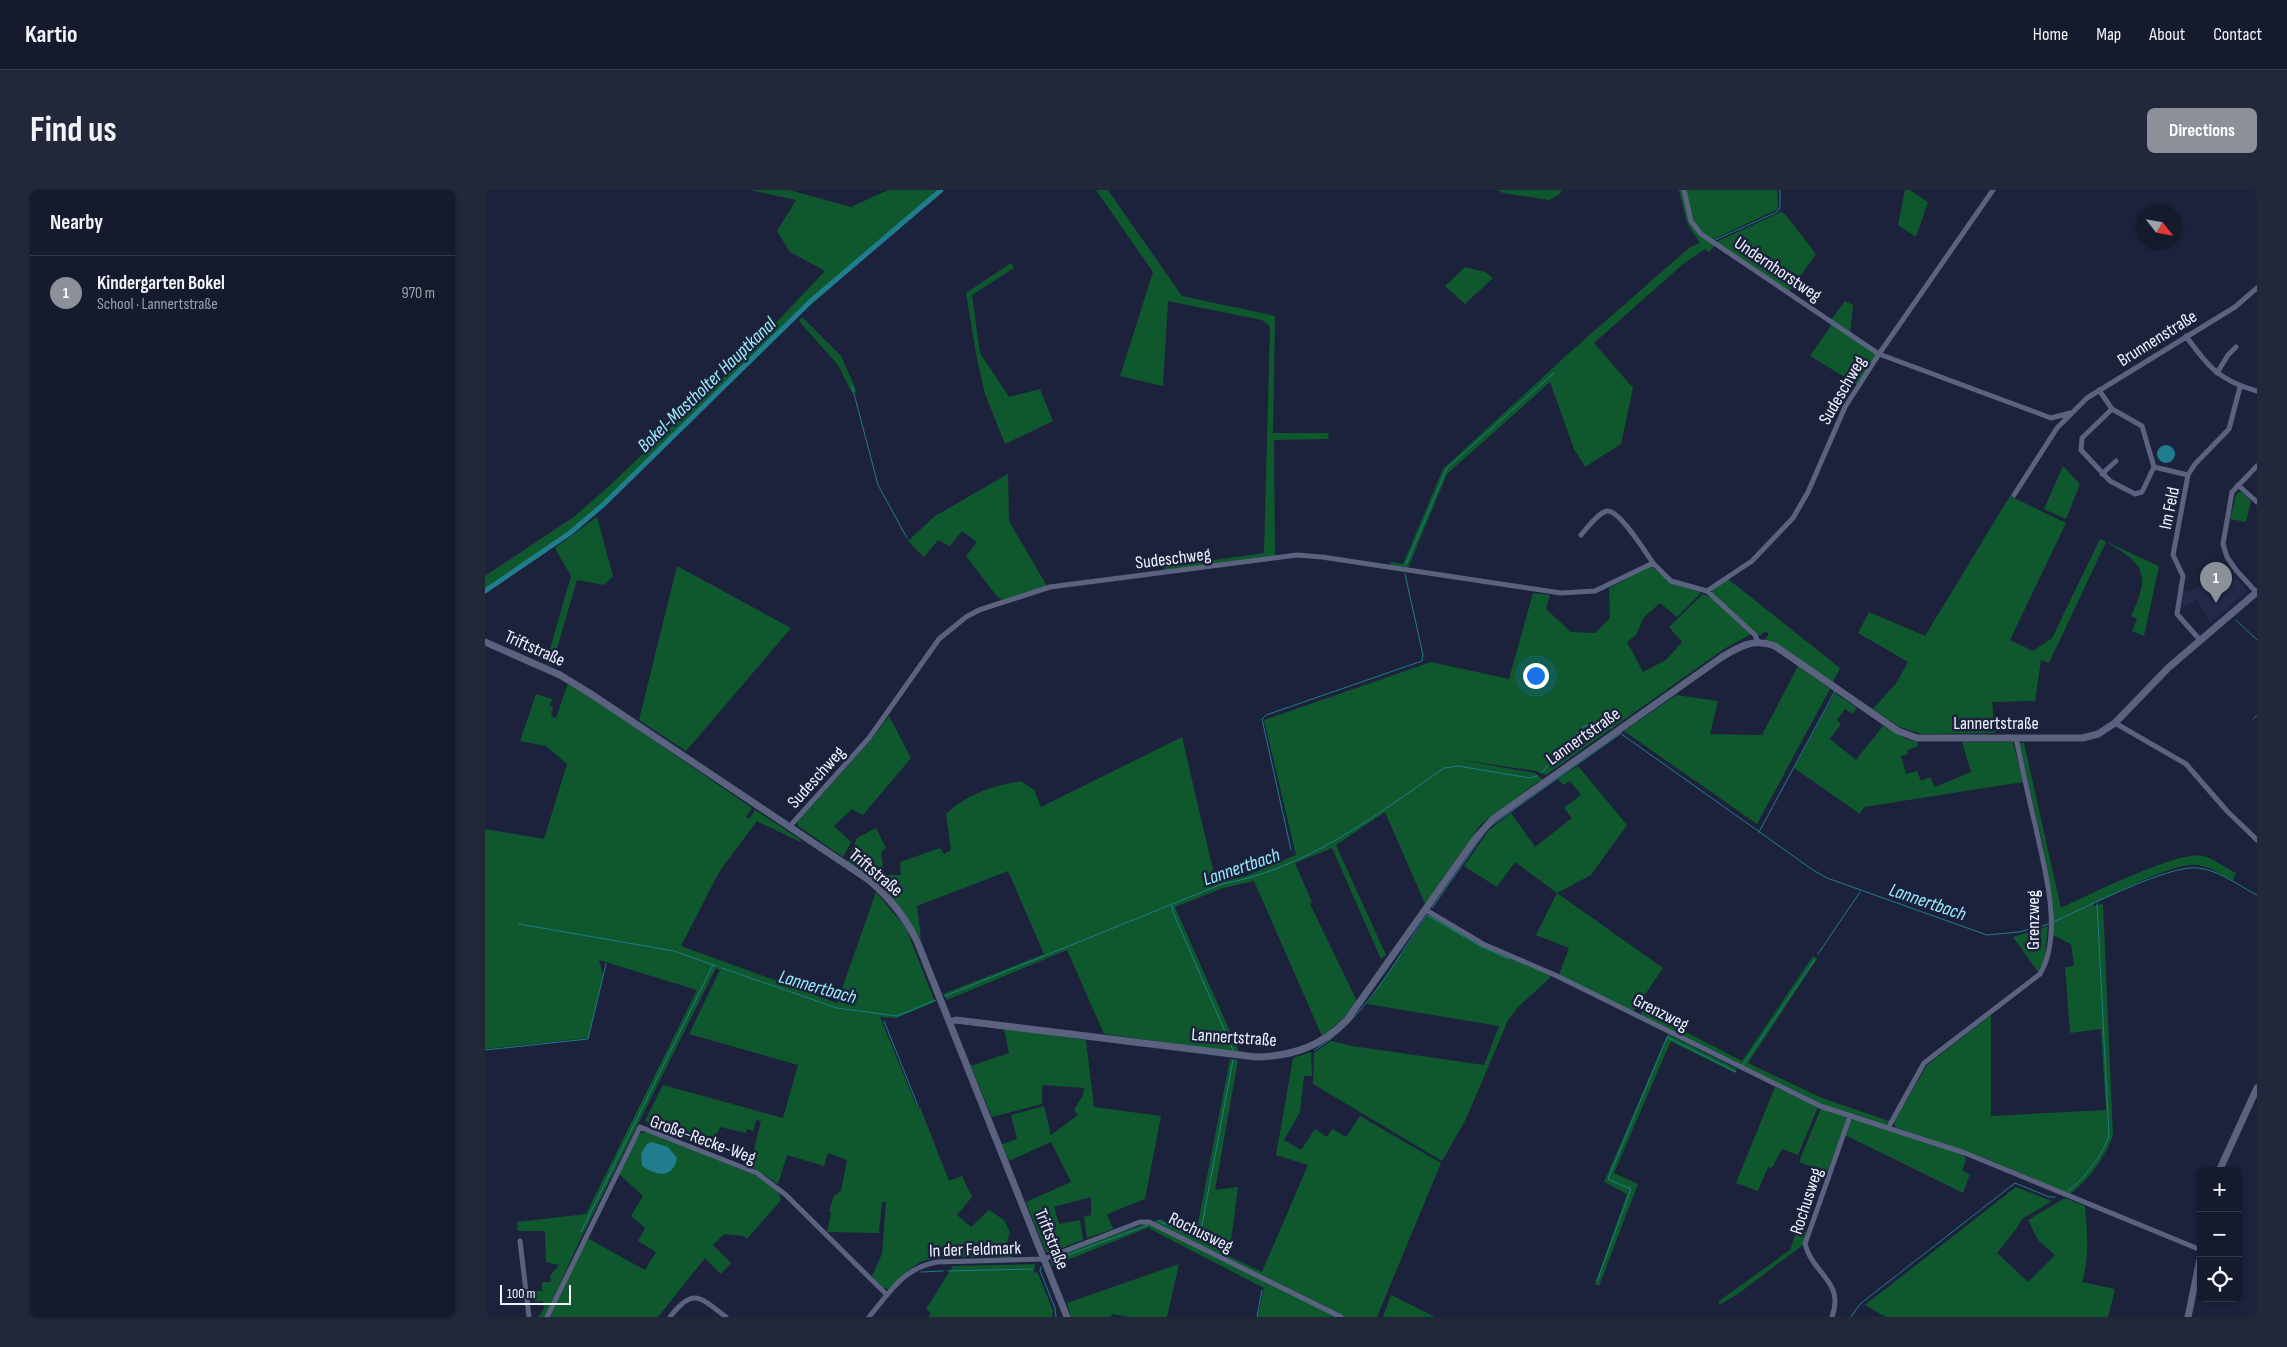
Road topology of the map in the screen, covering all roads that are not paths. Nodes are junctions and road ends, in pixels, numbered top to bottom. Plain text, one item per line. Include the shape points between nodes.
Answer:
1 (1684, 190) edge
2 (1993, 190) edge
3 (2257, 288) edge
4 (2186, 336) junction
5 (2236, 347) dead end
6 (1879, 354) junction
7 (2217, 373) junction
8 (2240, 386) junction
9 (2099, 390) junction
10 (2257, 391) edge
11 (2112, 409) junction
12 (2071, 412) junction
13 (2051, 418) junction
14 (2057, 428) junction
15 (2116, 461) dead end
16 (2257, 466) edge
17 (2154, 467) junction
18 (2102, 474) junction
19 (2188, 475) junction
20 (2238, 485) junction
21 (2014, 495) dead end
22 (2257, 502) edge
23 (1581, 535) dead end
24 (1653, 563) junction
25 (1707, 591) junction
26 (2257, 592) edge
27 (2200, 640) junction
28 (485, 642) edge
29 (1758, 642) junction
30 (2115, 724) junction
31 (2016, 738) junction
32 (790, 826) junction
33 (2257, 840) edge
34 (1426, 910) junction
35 (949, 1022) junction
36 (2257, 1088) edge
37 (1850, 1116) junction
38 (1889, 1128) junction
39 (2221, 1167) edge
40 (520, 1241) dead end
41 (2197, 1248) edge
42 (2200, 1257) edge
43 (1044, 1259) junction
44 (887, 1295) junction
45 (529, 1317) edge
46 (547, 1317) edge
47 (670, 1317) edge
48 (726, 1317) edge
49 (869, 1317) edge
50 (1067, 1317) edge
51 (1341, 1317) edge
52 (1832, 1317) edge
53 (2188, 1317) edge

1 - 6 street, Undernhorstweg via 1691,221 1701,234
2 - 6 street, Sudeschweg
3 - 4 street, Brunnenstraße via 2253,296
4 - 7 street via 2205,363
4 - 9 street, Brunnenstraße
5 - 7 street
6 - 13 street
6 - 25 street, Sudeschweg via 1845,407 1793,518 1752,561
7 - 8 street
8 - 10 street
8 - 19 street, Im Feld via 2229,429
9 - 11 street
9 - 12 street, Brunnenstraße
11 - 17 street via 2142,426
11 - 18 street via 2082,438 2081,450
12 - 13 street, Brunnenstraße
12 - 14 street, Brunnenstraße
13 - 14 street
14 - 21 street, Brunnenstraße
15 - 18 street
16 - 20 street
17 - 18 street via 2139,494
17 - 19 street
19 - 27 street, Im Feld via 2173,555 2183,576 2177,614
20 - 22 street
20 - 26 street via 2229,502 2223,544 2236,570
23 - 24 street via 1605,512 1615,512
24 - 25 street via 1671,581
24 - 32 street, Sudeschweg via 1595,592 1585,593 1561,593 1297,555 1034,591 979,610 939,639 869,738
25 - 29 street via 1755,635
26 - 27 street, Lannertstraße
27 - 30 street, Lannertstraße via 2168,668
28 - 32 street, Triftstraße via 560,675
29 - 31 street, Lannertstraße via 1783,651 1897,731 1919,738
29 - 34 street, Lannertstraße via 1741,646 1722,657 1493,819 1475,839
30 - 31 street, Lannertstraße via 2083,738
30 - 33 street via 2186,764
31 - 38 street, Grenzweg via 2049,892 2051,919 2046,963 2040,974 1924,1063
32 - 35 street, Triftstraße via 869,880 897,908 917,941
34 - 35 street, Lannertstraße via 1347,1020 1325,1040 1293,1054 1256,1057 956,1020
34 - 37 street, Grenzweg via 1483,944 1555,974 1820,1106
35 - 43 street, Triftstraße
36 - 39 street
37 - 38 street, Grenzweg
37 - 52 street, Rochusweg via 1805,1244 1808,1256 1835,1293
38 - 41 street, Grenzweg via 1965,1153
40 - 45 street
42 - 53 street
43 - 44 street, In der Feldmark via 921,1265 906,1274
43 - 50 street, Triftstraße
43 - 51 street, Rochusweg via 1140,1222 1149,1222
44 - 46 street, Große-Recke-Weg via 767,1179 640,1128
44 - 49 street, In der Feldmark
47 - 48 street via 682,1302 693,1297 703,1300

